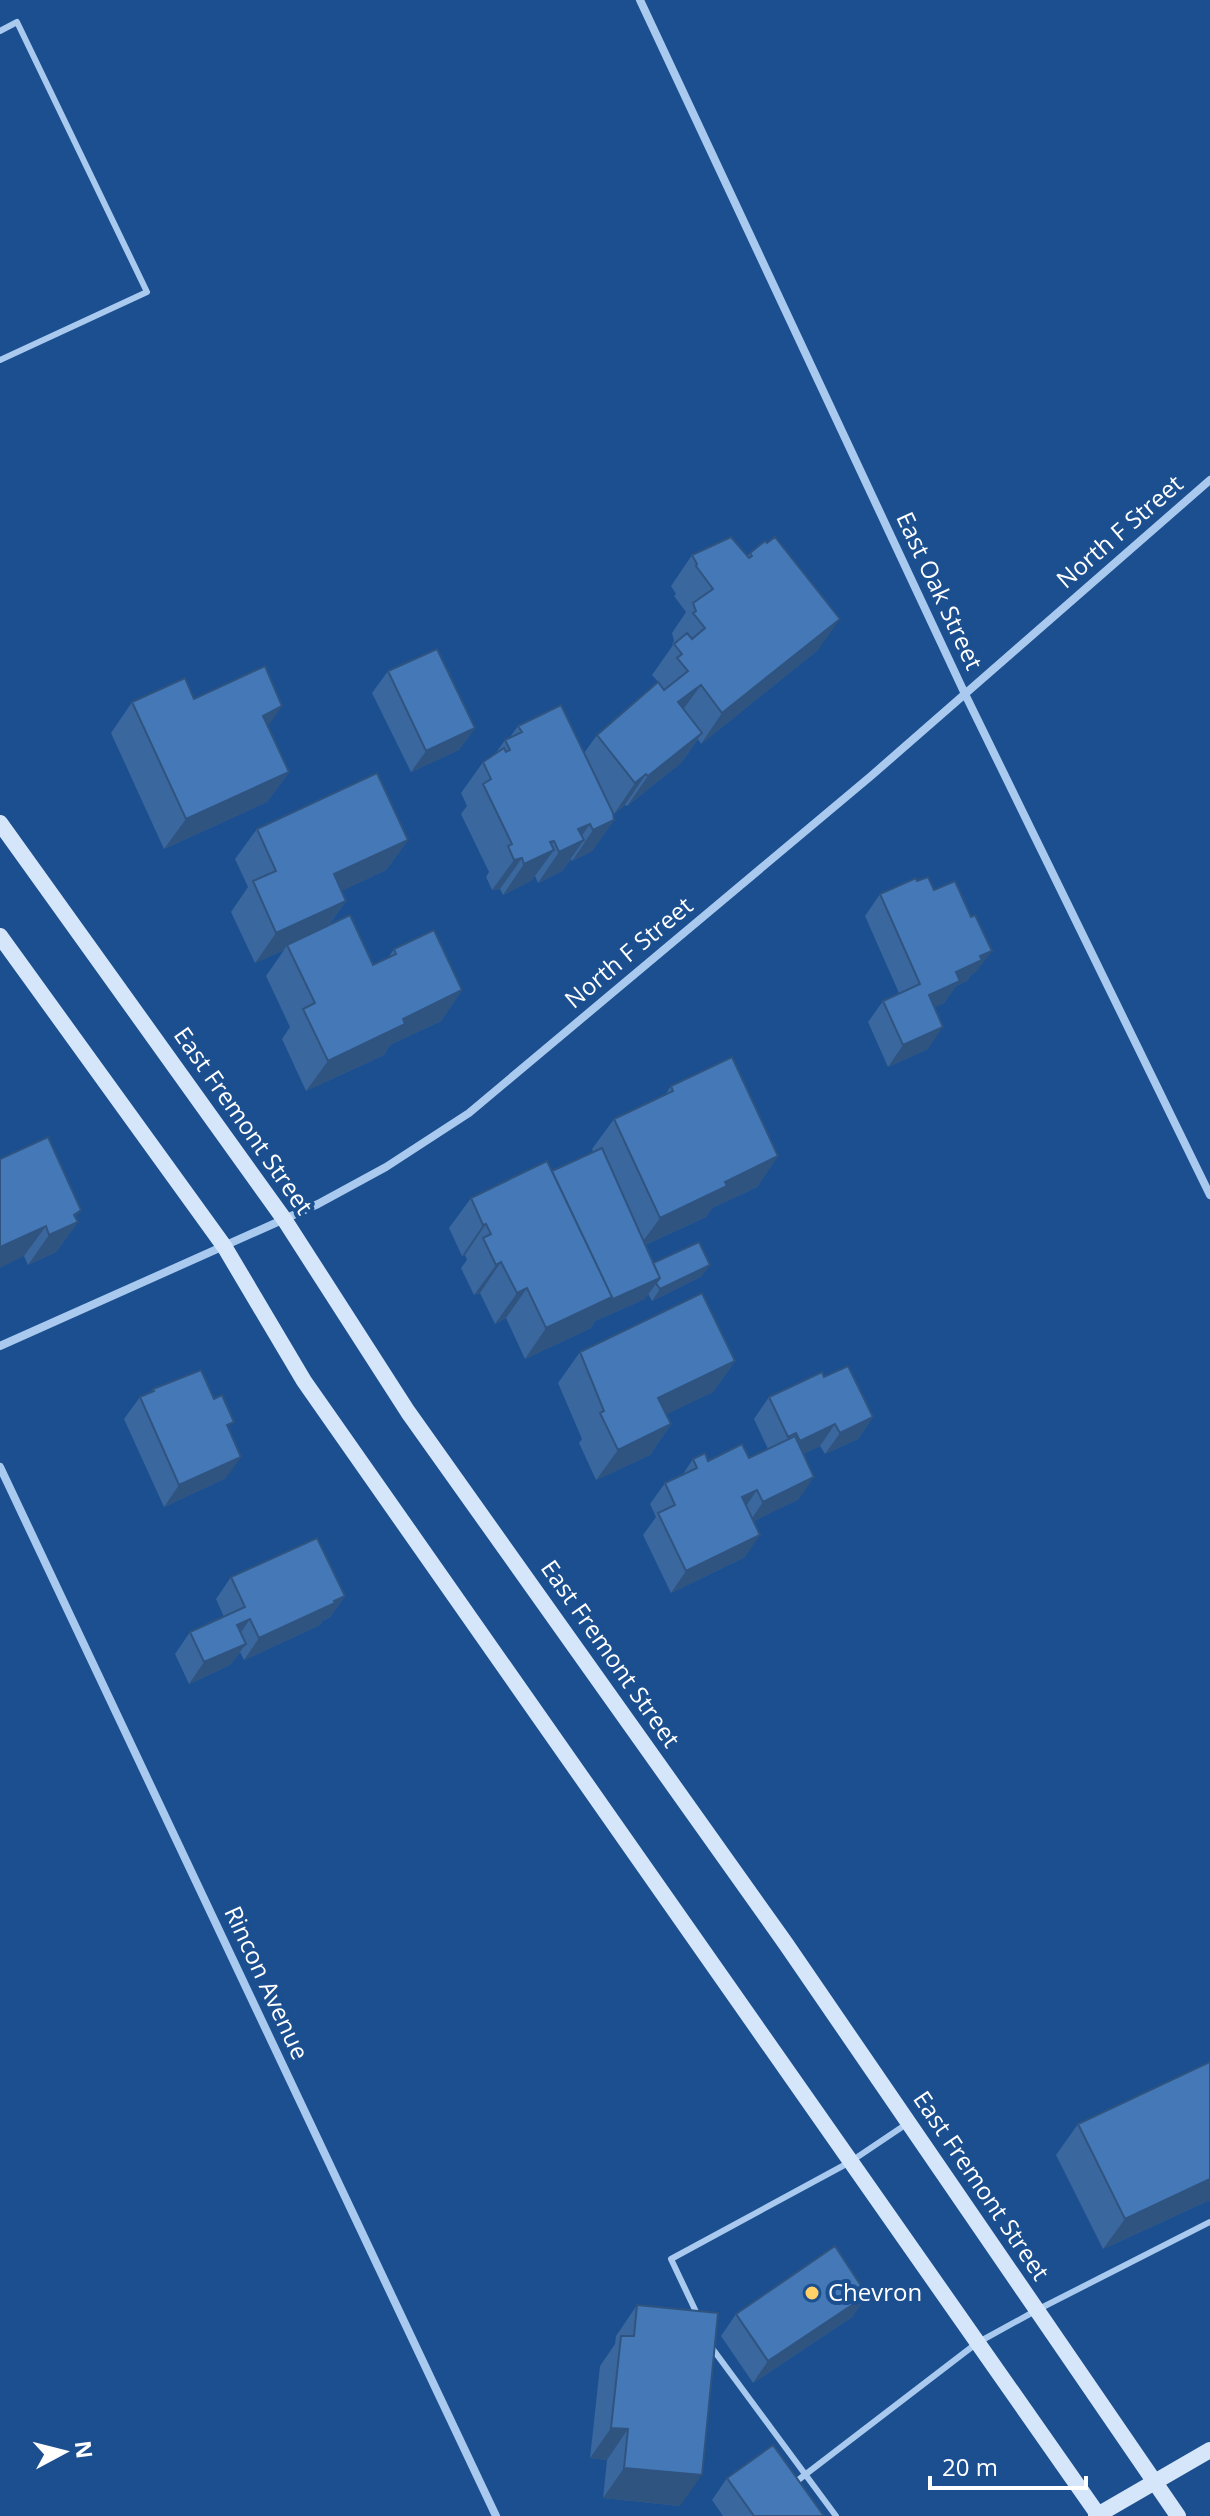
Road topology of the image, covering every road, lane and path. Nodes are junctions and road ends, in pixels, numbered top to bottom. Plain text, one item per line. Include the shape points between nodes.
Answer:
1 (640, 0) edge
2 (0, 31) edge
3 (0, 360) edge
4 (1210, 480) edge
5 (965, 694) junction
6 (0, 823) edge
7 (0, 936) edge
8 (1210, 1195) edge
9 (284, 1219) junction
10 (224, 1246) junction
11 (0, 1346) edge
12 (0, 1467) edge
13 (909, 2123) junction
14 (850, 2162) junction
15 (1210, 2222) edge
16 (1037, 2310) junction
17 (703, 2328) edge
18 (709, 2342) edge
19 (977, 2343) junction
20 (1210, 2450) edge
21 (805, 2475) junction
22 (1154, 2482) junction
23 (787, 2488) edge
24 (496, 2516) edge
25 (836, 2516) edge
26 (1097, 2516) edge
27 (1178, 2516) edge

1 - 5 street, East Oak Street
2 - 3 lane via 17,22 147,292
4 - 5 street, North F Street
5 - 8 street, East Oak Street
5 - 9 street, North F Street via 469,1113 386,1167
6 - 9 main road, East Fremont Street
7 - 10 main road
9 - 10 street, North F Street
9 - 13 main road, East Fremont Street via 408,1412
10 - 11 street, North F Street
10 - 14 main road via 304,1381
12 - 24 street, Rincon Avenue
13 - 14 lane
13 - 16 main road, East Fremont Street
14 - 17 lane via 671,2259
14 - 19 main road
15 - 16 lane
16 - 19 lane
16 - 22 main road, East Fremont Street
18 - 21 lane
19 - 21 lane
19 - 26 main road
20 - 22 main road
21 - 23 lane
21 - 25 lane
22 - 26 main road
22 - 27 main road, East Fremont Street

